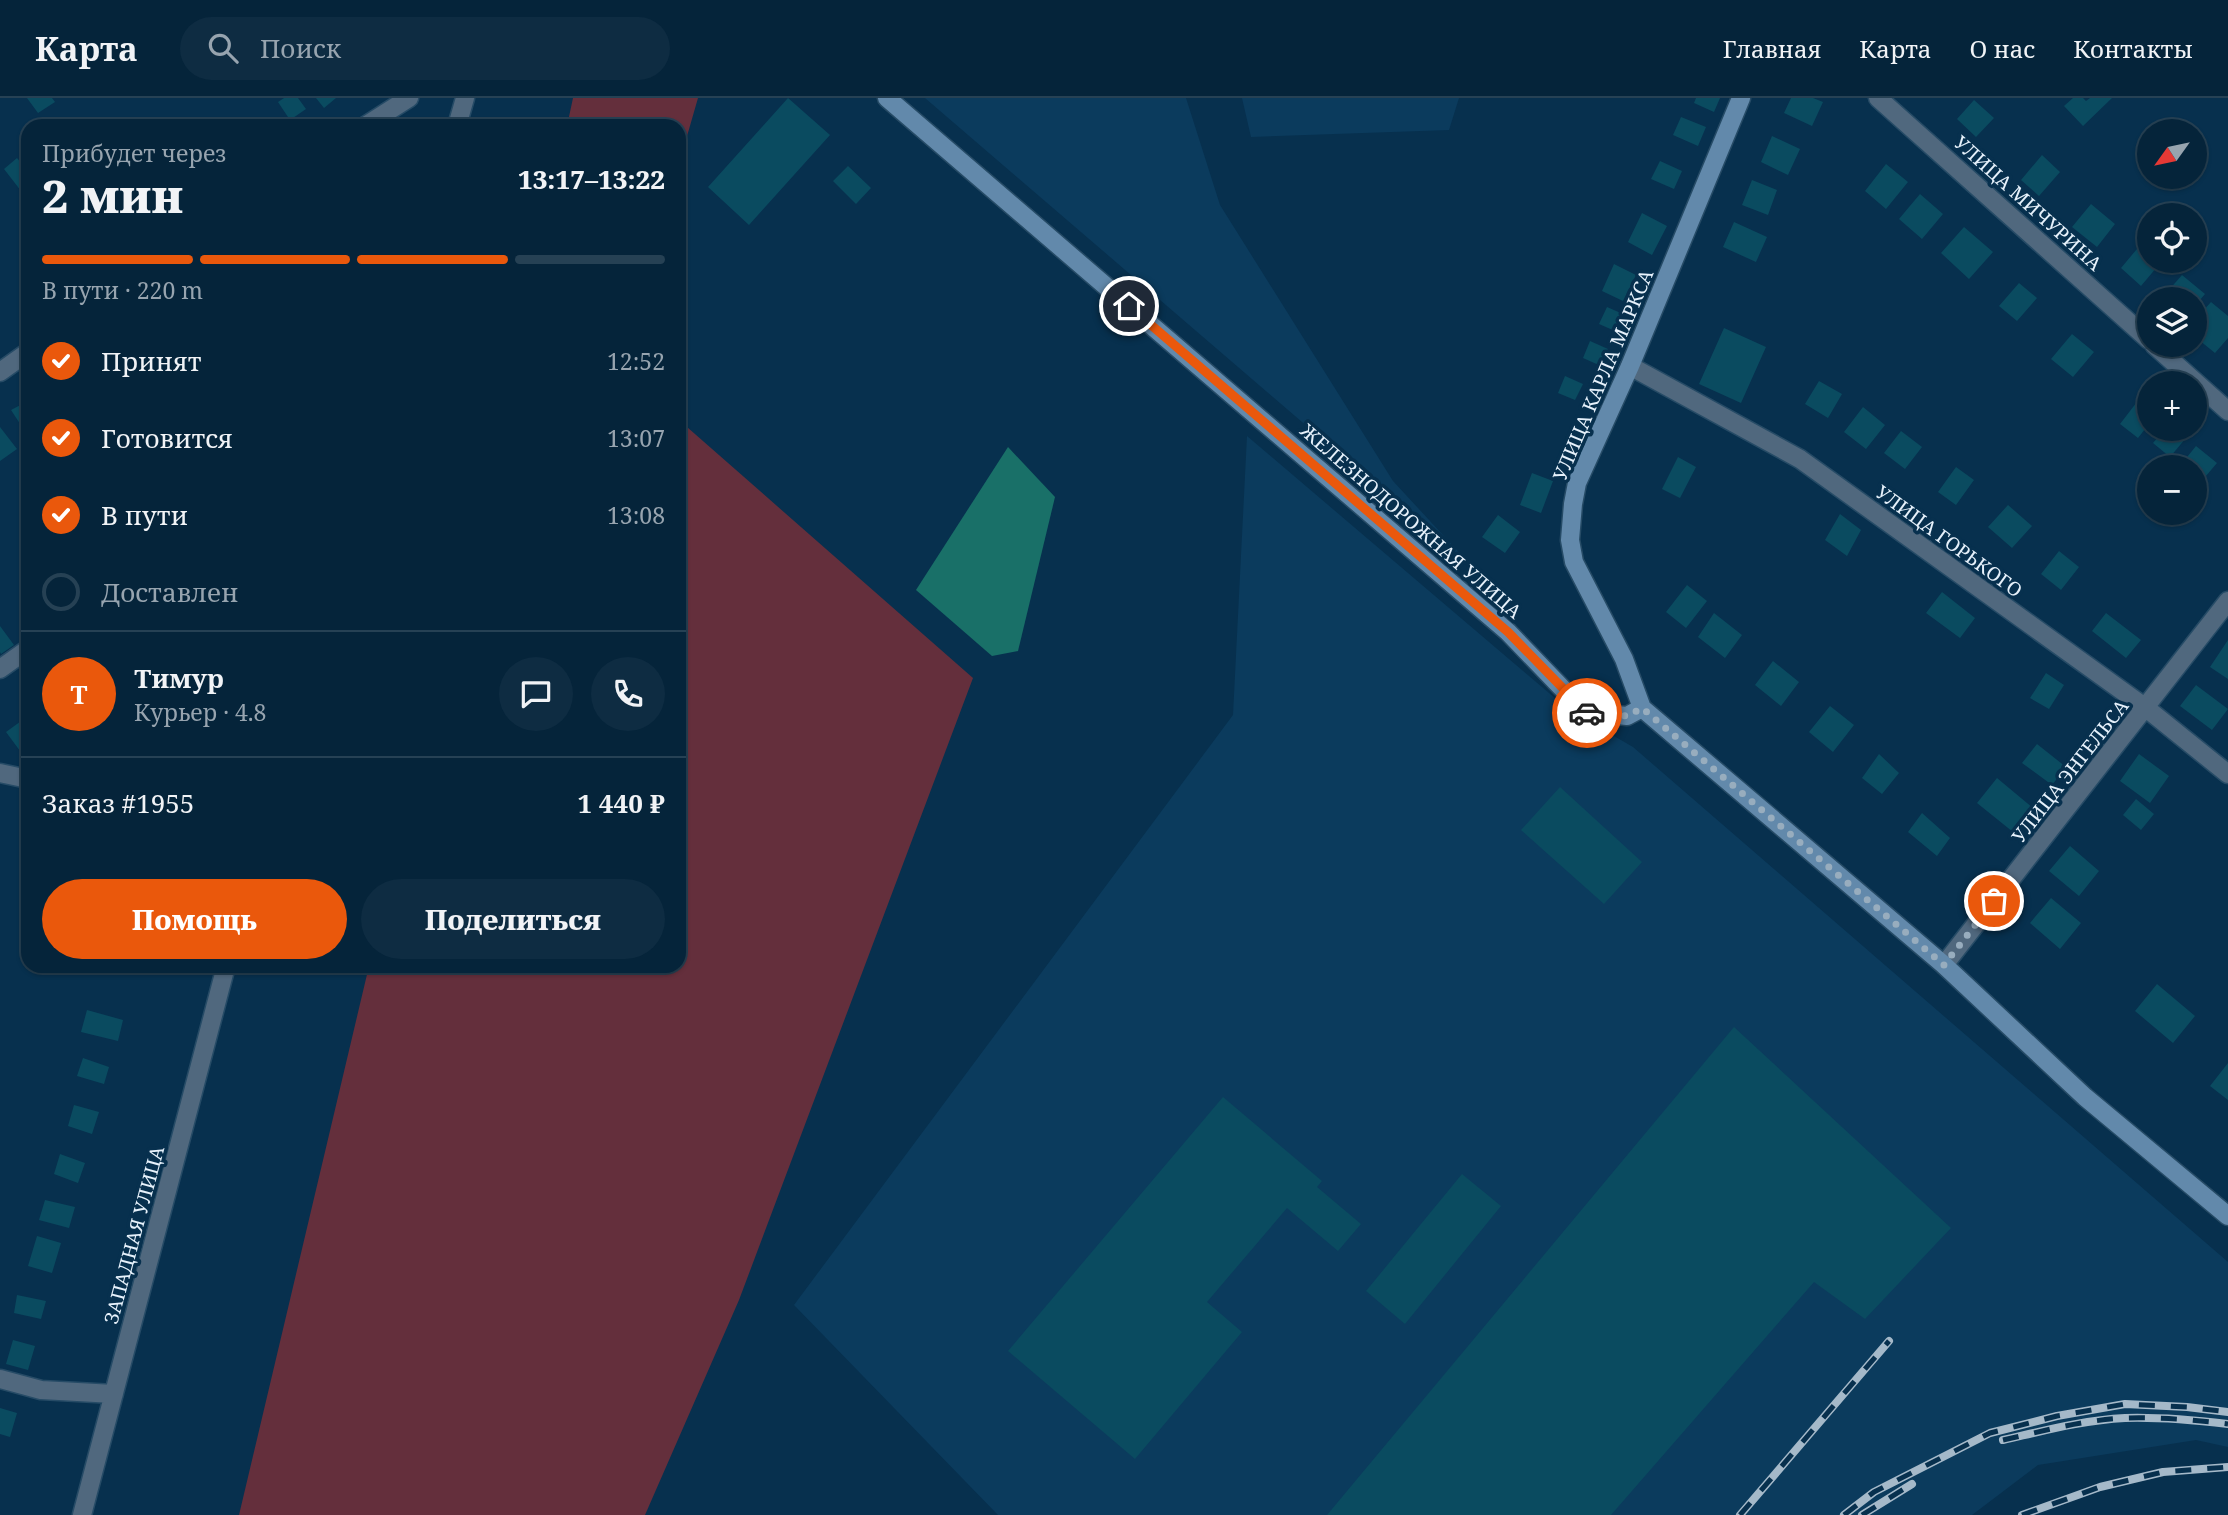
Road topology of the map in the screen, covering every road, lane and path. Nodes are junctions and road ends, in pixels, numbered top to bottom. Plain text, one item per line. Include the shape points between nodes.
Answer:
1 (409, 98) edge
2 (465, 98) edge
3 (887, 98) edge
4 (1741, 98) edge
5 (1878, 98) edge
6 (376, 119) edge
7 (459, 119) edge
8 (2137, 329) edge
9 (21, 357) edge
10 (2167, 357) edge
11 (1630, 366) junction
12 (0, 372) edge
13 (2228, 411) edge
14 (2228, 601) edge
15 (21, 654) edge
16 (0, 669) edge
17 (1642, 708) junction
18 (2146, 708) junction
19 (0, 774) edge
20 (2228, 774) edge
21 (21, 778) edge
22 (1944, 965) junction
23 (224, 973) edge
24 (2228, 1216) edge
25 (0, 1379) edge
26 (114, 1394) junction
27 (82, 1515) edge

1 - 6 street
2 - 7 street
3 - 17 main road, ЖЕЛЕЗНОДОРОЖНАЯ УЛИЦА via 1508,632 1586,712 1627,716
4 - 11 main road, УЛИЦА КАРЛА МАРКСА
5 - 8 street, УЛИЦА МИЧУРИНА
9 - 12 street
10 - 13 street
11 - 17 main road, УЛИЦА КАРЛА МАРКСА via 1577,483 1570,540 1574,562 1624,659
11 - 18 street, УЛИЦА ГОРЬКОГО via 1800,459
14 - 18 street, УЛИЦА ЭНГЕЛЬСА
15 - 16 street
17 - 22 main road
18 - 20 street, УЛИЦА ГОРЬКОГО
18 - 22 street, УЛИЦА ЭНГЕЛЬСА
19 - 21 street
22 - 24 main road via 2085,1097
23 - 26 street, ЗАПАДНАЯ УЛИЦА
25 - 26 street via 41,1390
26 - 27 street, ЗАПАДНАЯ УЛИЦА

